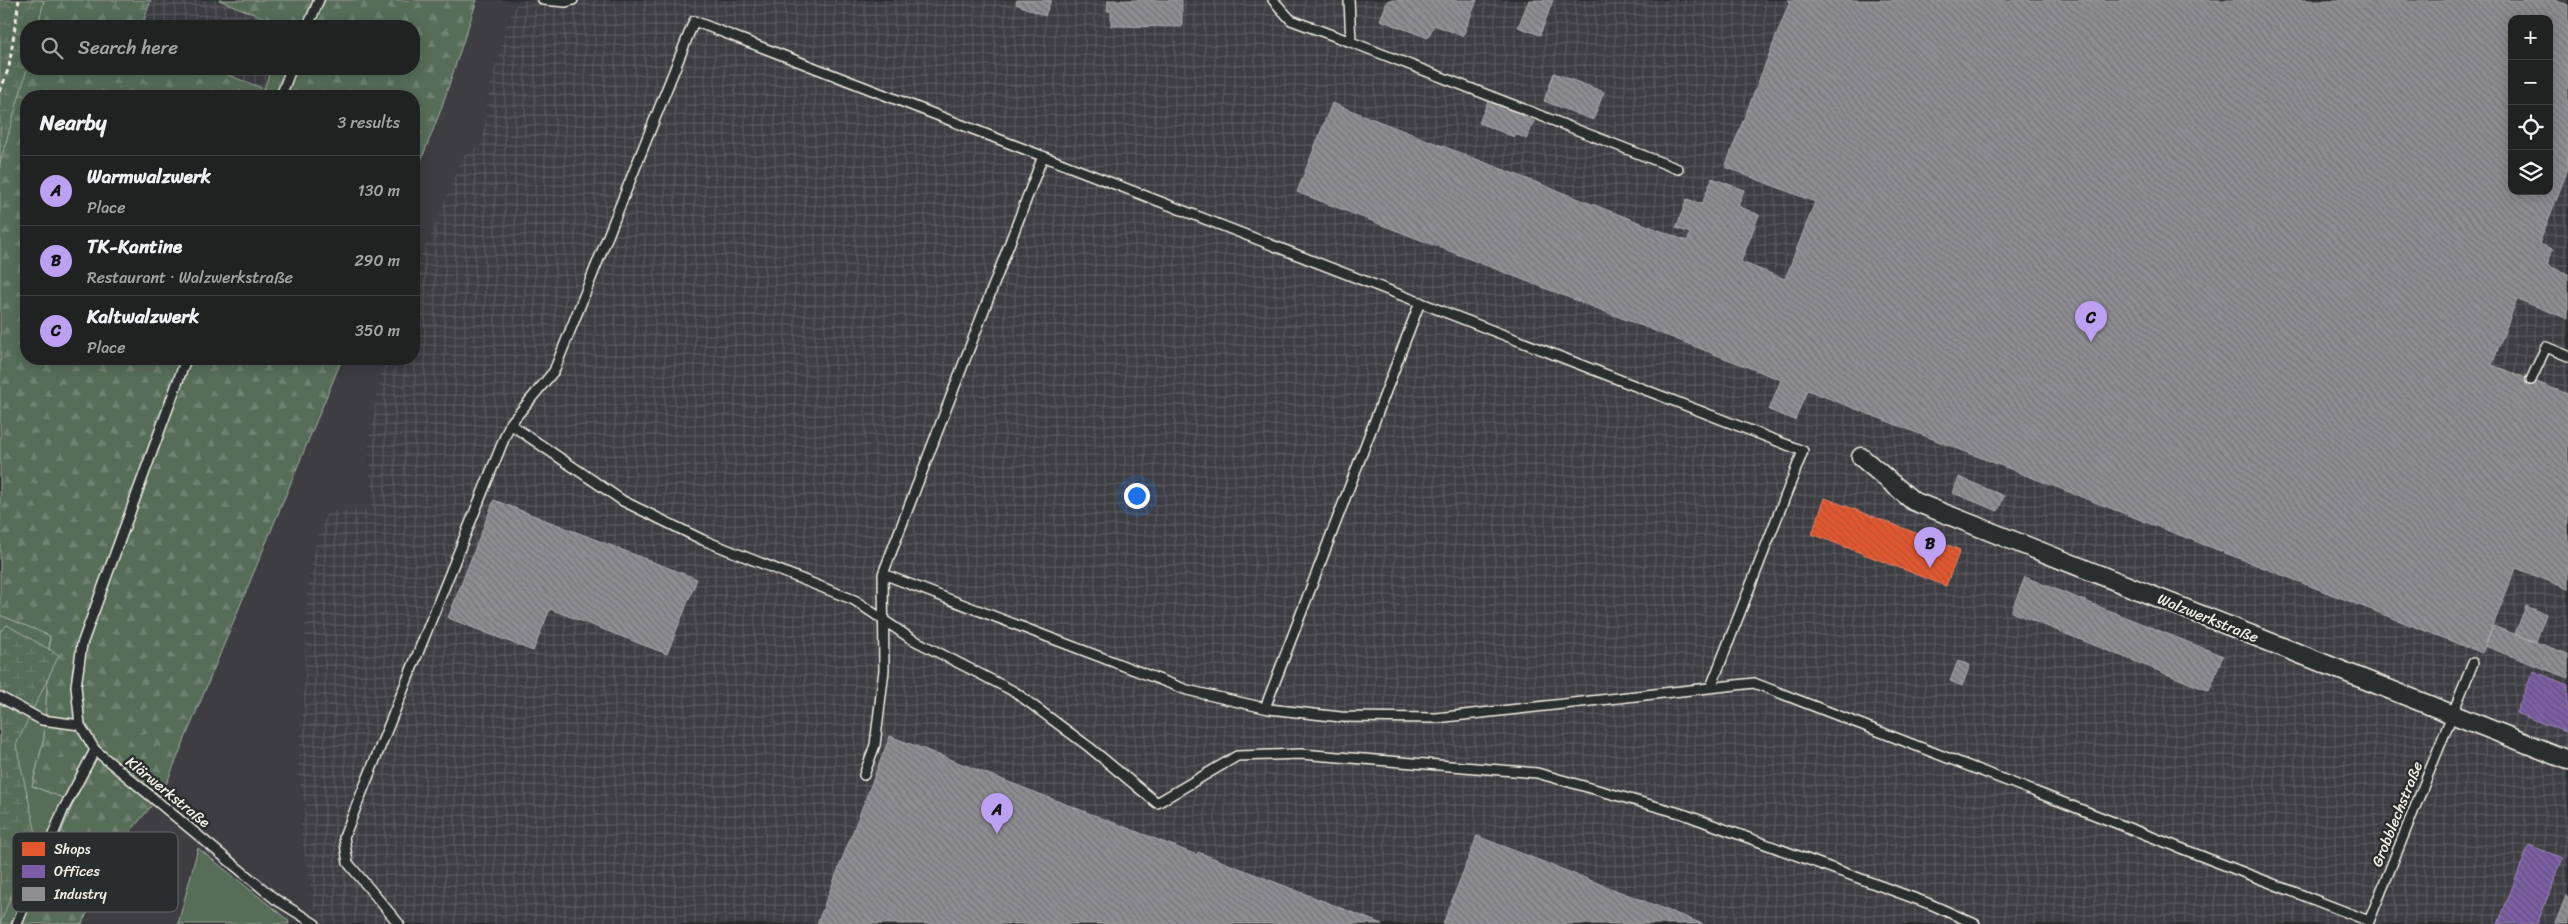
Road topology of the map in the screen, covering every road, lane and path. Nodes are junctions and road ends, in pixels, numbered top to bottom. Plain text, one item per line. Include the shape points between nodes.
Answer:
1 (19, 0) edge
2 (319, 0) edge
3 (543, 0) edge
4 (573, 0) edge
5 (1273, 0) edge
6 (1349, 0) edge
7 (311, 20) edge
8 (1350, 42) junction
9 (288, 75) edge
10 (283, 90) edge
11 (0, 92) edge
12 (1043, 156) junction
13 (1678, 169) dead end
14 (1420, 302) junction
15 (2568, 356) edge
16 (184, 365) edge
17 (2531, 380) dead end
18 (510, 424) junction
19 (1861, 457) dead end
20 (883, 574) junction
21 (884, 620) junction
22 (2473, 663) dead end
23 (1711, 688) junction
24 (0, 697) edge
25 (1265, 708) junction
26 (2452, 715) junction
27 (80, 725) junction
28 (95, 750) junction
29 (2568, 760) edge
30 (864, 775) dead end
31 (54, 832) edge
32 (22, 912) edge
33 (2368, 923) edge
34 (17, 924) edge
35 (315, 924) edge
36 (399, 924) edge
37 (1975, 924) edge

1 - 11 path via 9,67
2 - 7 lane
3 - 4 lane
5 - 8 lane via 1291,20
6 - 8 lane
8 - 13 lane
9 - 10 lane
12 - 14 lane
12 - 18 lane via 694,20 554,371
12 - 20 lane
14 - 23 lane via 1803,451
14 - 25 lane
15 - 17 lane via 2546,347
16 - 27 lane via 82,644 76,686
18 - 21 lane via 623,501 704,540 854,600
18 - 36 lane via 344,836 348,863
19 - 26 street, Walzwerkstraße via 1913,501
20 - 21 lane
20 - 25 lane via 1187,690
21 - 30 lane via 884,670 875,746
21 - 37 lane via 910,638 1015,692 1158,803 1237,756 1301,754 1537,773 1683,814 1930,904
22 - 26 lane, Grobblechstraße
23 - 25 lane via 1436,718 1341,717
23 - 33 lane via 1754,682
24 - 27 lane via 42,720
26 - 29 street, Walzwerkstraße
26 - 33 lane, Grobblechstraße
27 - 28 lane, Klärwerkstraße
28 - 31 lane
28 - 35 lane, Klärwerkstraße via 275,899
32 - 34 lane

